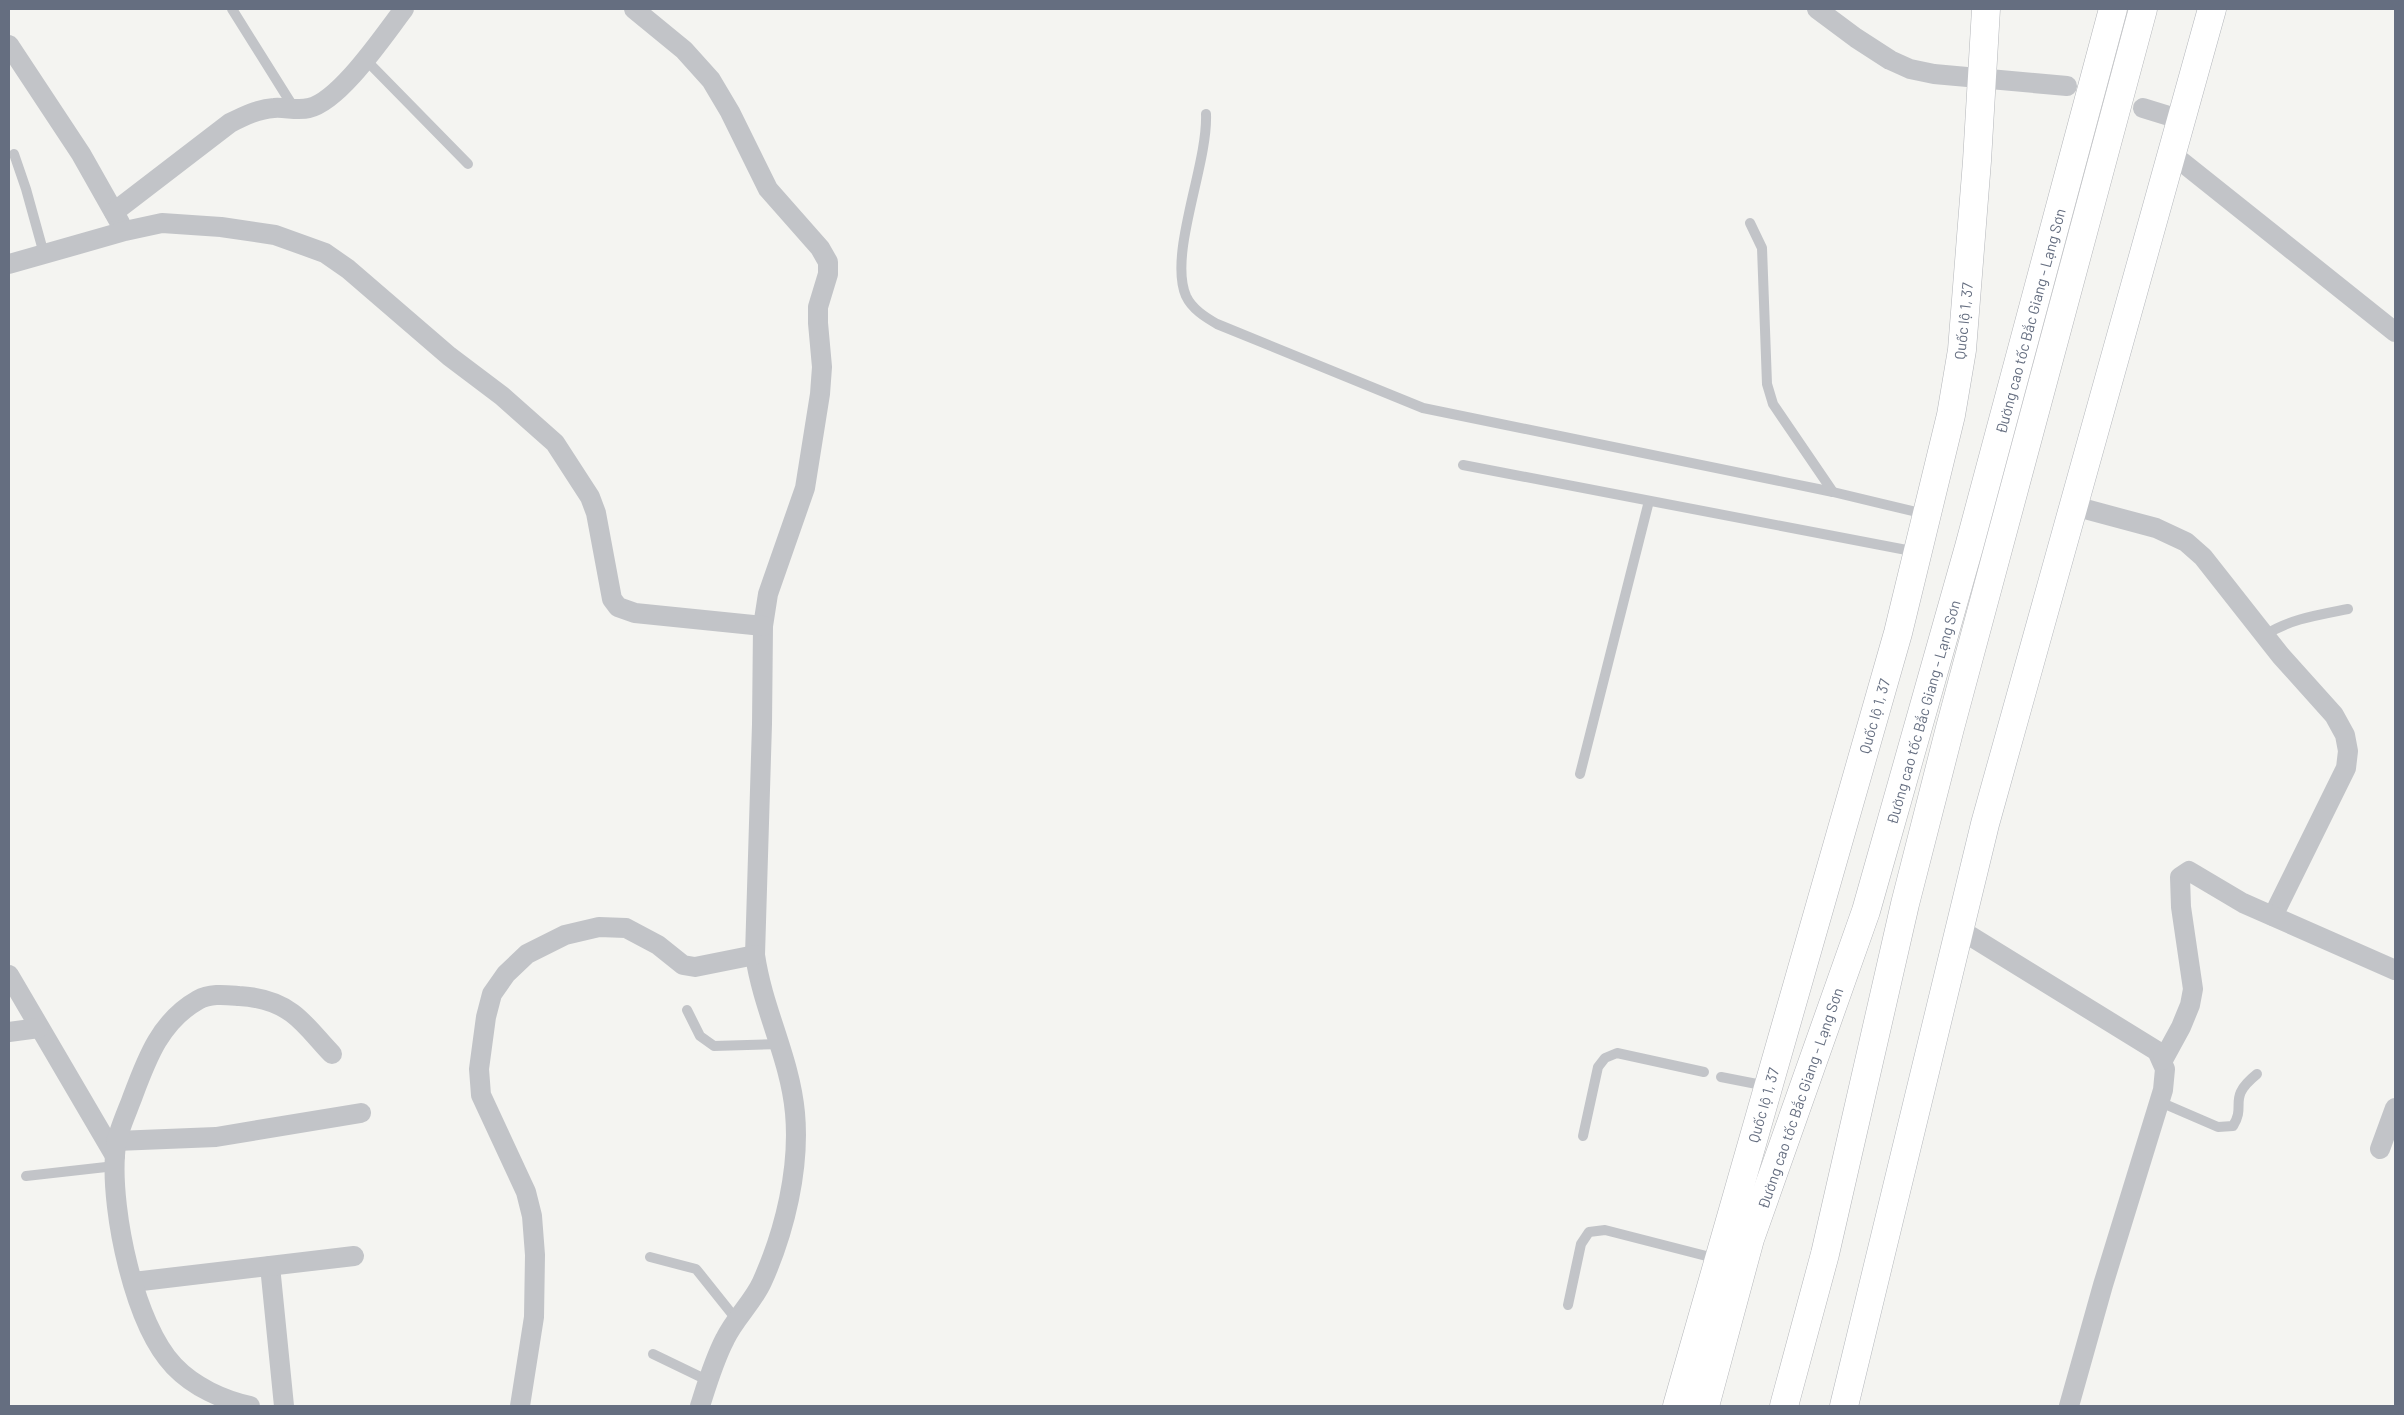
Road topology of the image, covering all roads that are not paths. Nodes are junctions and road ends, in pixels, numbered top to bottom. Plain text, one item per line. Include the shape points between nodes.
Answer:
1 (232, 9) edge
2 (404, 9) edge
3 (634, 9) edge
4 (1817, 9) edge
5 (1986, 9) edge
6 (2113, 9) edge
7 (2143, 9) edge
8 (2212, 9) edge
9 (9, 45) edge
10 (365, 60) junction
11 (1982, 77) junction
12 (2067, 86) dead end
13 (294, 108) junction
14 (2143, 108) dead end
15 (1206, 114) dead end
16 (2182, 120) junction
17 (14, 154) dead end
18 (2172, 154) junction
19 (468, 164) dead end
20 (114, 212) junction
21 (1750, 222) dead end
22 (125, 231) junction
23 (44, 254) junction
24 (9, 264) edge
25 (2395, 332) edge
26 (1463, 465) dead end
27 (1833, 492) junction
28 (1649, 501) junction
29 (2074, 506) junction
30 (1928, 515) junction
31 (1918, 553) junction
32 (2348, 609) dead end
33 (763, 626) junction
34 (2265, 635) junction
35 (1580, 774) dead end
36 (2274, 916) junction
37 (1959, 929) junction
38 (755, 956) junction
39 (2395, 970) edge
40 (9, 975) edge
41 (687, 1010) dead end
42 (39, 1028) junction
43 (9, 1032) edge
44 (781, 1044) junction
45 (332, 1054) dead end
46 (2163, 1060) junction
47 (1704, 1072) dead end
48 (2257, 1074) dead end
49 (1721, 1077) dead end
50 (1768, 1086) junction
51 (2160, 1102) junction
52 (2395, 1108) edge
53 (361, 1113) dead end
54 (1583, 1136) dead end
55 (2380, 1149) dead end
56 (115, 1154) junction
57 (26, 1176) dead end
58 (354, 1256) dead end
59 (650, 1257) dead end
60 (1719, 1259) junction
61 (270, 1266) junction
62 (134, 1282) junction
63 (1568, 1306) dead end
64 (736, 1319) junction
65 (653, 1354) dead end
66 (709, 1381) junction
67 (250, 1406) edge
68 (284, 1406) edge
69 (520, 1406) edge
70 (700, 1406) edge
71 (1677, 1406) edge
72 (1705, 1406) edge
73 (1784, 1406) edge
74 (1844, 1406) edge
75 (2069, 1406) edge

1 - 13 lane
2 - 10 street
3 - 33 street via 684,50 711,80 768,189 820,248 828,262 818,315 822,367 820,394 805,488 768,594
4 - 11 street via 1890,60 1910,69
5 - 11 main road, Quốc lộ 1, 37
6 - 72 main road, Đường cao tốc Bắc Giang - Lạng Sơn via 1969,547 1866,911 1750,1239
7 - 73 main road, Đường cao tốc Bắc Giang - Lạng Sơn via 1950,728 1905,904 1825,1254
8 - 16 main road
9 - 20 street via 81,154
10 - 13 street via 322,102 308,108
10 - 19 lane
11 - 12 street
11 - 30 main road, Quốc lộ 1, 37 via 1962,350
13 - 20 street via 258,111 230,123
14 - 16 street
15 - 27 lane via 1207,129 1200,172 1182,250 1182,276 1186,296 1200,313 1217,324 1423,408
16 - 18 main road
17 - 23 lane
18 - 25 street
18 - 29 main road
20 - 22 street
21 - 27 lane via 1762,248 1767,384 1773,404
22 - 23 street
22 - 33 street via 162,223 221,227 275,235 325,253 555,442 590,497 612,599 618,607 635,613
23 - 24 street
26 - 28 lane
27 - 30 lane
28 - 31 lane
28 - 35 lane
29 - 34 street via 2156,528 2186,542 2203,557
29 - 37 main road
30 - 31 main road, Quốc lộ 1, 37
31 - 50 main road, Quốc lộ 1, 37
32 - 34 lane via 2296,620
33 - 38 street
34 - 36 street via 2334,715 2345,735 2348,751 2346,768
36 - 39 street
36 - 46 street via 2189,871 2180,877 2182,916 2193,989 2190,1005
37 - 46 street via 2143,1042 2157,1051
37 - 74 main road
38 - 44 street via 758,978
38 - 69 street via 695,967 683,964 658,945 626,928 598,927 565,935 527,954 506,974 492,994 479,1069 481,1095 526,1192 532,1216 535,1255 534,1317
40 - 42 street
41 - 44 lane via 700,1036 714,1046
42 - 43 street
42 - 56 street
44 - 64 street via 792,1084 795,1112 797,1146 791,1190 762,1283
45 - 56 street via 292,1013 259,997 212,996 200,999 174,1020 150,1051
46 - 51 street via 2165,1069
47 - 54 lane via 1617,1053 1605,1058 1598,1067
48 - 51 lane via 2238,1093 2236,1120 2232,1126 2218,1127
49 - 50 lane
50 - 60 main road, Quốc lộ 1, 37
51 - 75 street
52 - 55 street
53 - 56 street
56 - 57 lane
56 - 62 street via 115,1202
58 - 61 street
59 - 64 lane via 696,1269
60 - 63 lane via 1605,1230 1589,1232 1581,1244
60 - 71 main road, Quốc lộ 1, 37
61 - 62 street
61 - 68 street
62 - 67 street via 148,1326 174,1366 189,1380 227,1401
64 - 66 street via 724,1340
65 - 66 lane
66 - 70 street

